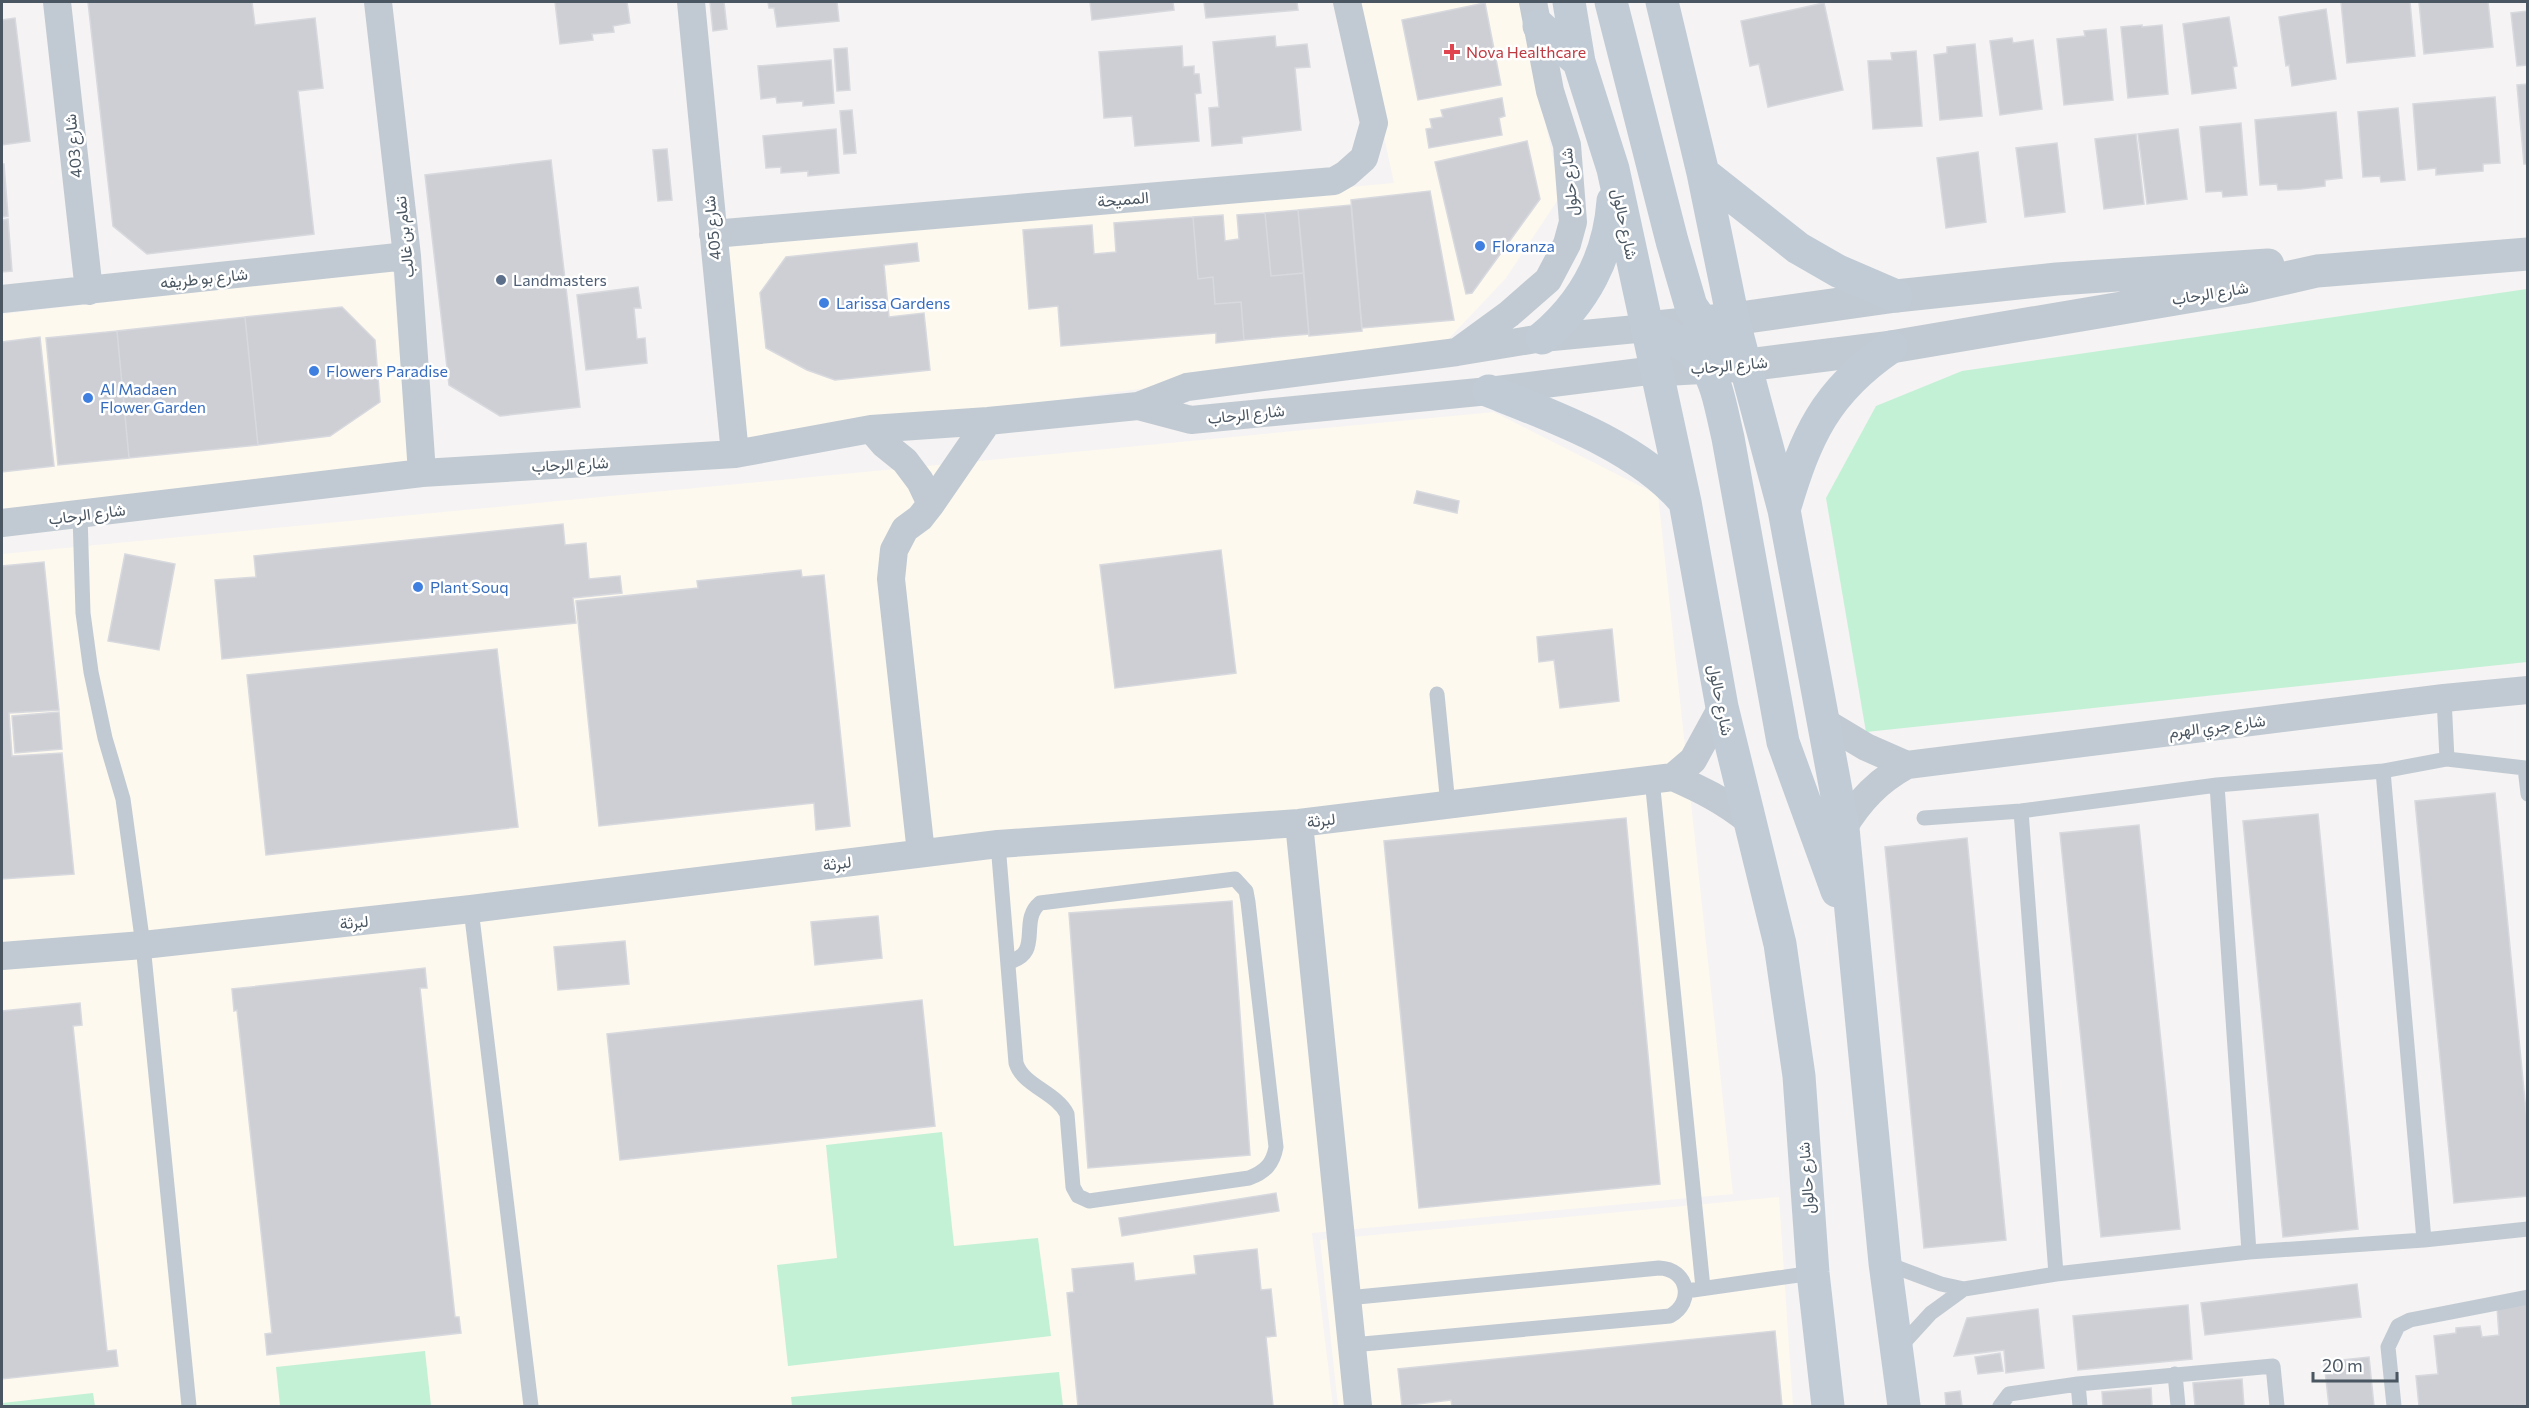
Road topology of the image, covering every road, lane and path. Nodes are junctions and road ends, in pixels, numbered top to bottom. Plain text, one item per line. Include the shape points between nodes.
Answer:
1 (57, 2) edge
2 (378, 2) edge
3 (691, 2) edge
4 (1347, 2) edge
5 (1569, 2) edge
6 (1611, 2) edge
7 (1662, 2) edge
8 (1536, 14) edge
9 (1579, 62) junction
10 (1613, 169) junction
11 (1703, 174) junction
12 (713, 234) junction
13 (2528, 254) edge
14 (406, 256) junction
15 (2317, 271) junction
16 (88, 291) junction
17 (1896, 296) junction
18 (2, 299) edge
19 (1733, 319) junction
20 (1701, 323) junction
21 (1647, 328) junction
22 (1542, 338) junction
23 (1891, 347) junction
24 (1457, 352) junction
25 (1747, 364) junction
26 (1709, 368) junction
27 (1656, 370) junction
28 (1489, 391) junction
29 (1138, 406) junction
30 (988, 421) junction
31 (871, 429) junction
32 (735, 454) junction
33 (422, 473) junction
34 (1685, 502) junction
35 (931, 504) junction
36 (1784, 510) junction
37 (80, 515) junction
38 (2, 523) edge
39 (2528, 690) edge
40 (1437, 694) dead end
41 (2444, 698) junction
42 (1722, 707) junction
43 (1821, 720) junction
44 (2447, 759) junction
45 (1907, 765) junction
46 (2383, 771) junction
47 (1663, 778) junction
48 (2217, 784) junction
49 (2528, 794) edge
50 (1448, 805) junction
51 (2021, 811) junction
52 (1924, 818) dead end
53 (1749, 820) junction
54 (1299, 823) junction
55 (1843, 828) junction
56 (998, 844) junction
57 (921, 853) junction
58 (471, 909) junction
59 (1855, 938) junction
60 (143, 945) junction
61 (2, 956) edge
62 (1008, 962) junction
63 (2528, 1229) edge
64 (2424, 1240) junction
65 (2249, 1252) junction
66 (1885, 1263) junction
67 (1813, 1273) junction
68 (2056, 1274) junction
69 (1703, 1288) junction
70 (1964, 1289) junction
71 (1687, 1291) junction
72 (2528, 1297) edge
73 (1347, 1298) junction
74 (1352, 1345) junction
75 (1895, 1352) junction
76 (2175, 1374) junction
77 (2078, 1384) junction
78 (189, 1407) edge
79 (531, 1407) edge
80 (1358, 1407) edge
81 (1828, 1407) edge
82 (1904, 1407) edge
83 (2000, 1407) edge
84 (2080, 1407) edge
85 (2178, 1407) edge
86 (2277, 1407) edge
87 (2394, 1407) edge

1 - 16 street, شارع 403
2 - 14 street, تمام بن غالب
3 - 12 street, شارع 405
4 - 12 street, المميحة via 1374,123 1364,158 1334,181
5 - 9 main road, شارع حالول
6 - 20 main road via 1675,252 1691,306
7 - 11 main road
8 - 9 main road
8 - 24 street, شارع حلول via 1550,91 1567,145 1573,222 1567,244 1548,280
9 - 10 main road, شارع حالول
10 - 21 main road, شارع حالول
10 - 22 main road via 1614,202 1603,254 1576,304
11 - 17 main road via 1798,248
11 - 19 main road
12 - 32 street, شارع 405
13 - 15 street, شارع الرحاب
14 - 16 street, شارع بو طريفه
14 - 33 street, تمام بن غالب
15 - 17 street, شارع الرحاب via 2249,266 2057,279
15 - 23 street, شارع الرحاب via 2254,286
16 - 18 street, شارع بو طريفه
17 - 19 street, شارع الرحاب
19 - 20 street, شارع الرحاب
19 - 25 main road
20 - 21 street, شارع الرحاب
20 - 25 main road
21 - 22 street, شارع الرحاب
21 - 26 main road via 1688,345
21 - 27 main road, شارع حالول
22 - 24 street, شارع الرحاب
23 - 25 street, شارع الرحاب
23 - 36 main road via 1866,363 1824,411 1808,439
24 - 29 street, شارع الرحاب via 1187,387
25 - 26 street, شارع الرحاب
25 - 36 main road
26 - 27 street, شارع الرحاب
26 - 59 main road via 1728,438 1783,742
27 - 28 street, شارع الرحاب
27 - 34 main road, شارع حالول
28 - 29 street, شارع الرحاب via 1191,420
28 - 34 main road via 1568,423 1626,454 1670,484
29 - 30 street, شارع الرحاب
30 - 31 street, شارع الرحاب
30 - 35 street
31 - 32 street, شارع الرحاب
31 - 35 street via 905,461
32 - 33 street, شارع الرحاب
33 - 37 street, شارع الرحاب
34 - 42 main road, شارع حالول
35 - 57 street via 905,529 894,550 891,579
36 - 43 main road
37 - 38 street, شارع الرحاب
37 - 60 lane via 83,614 91,672 123,800
39 - 41 street, شارع جري الهرم
40 - 50 lane
41 - 44 lane
41 - 45 street, شارع جري الهرم
42 - 47 street via 1693,759
42 - 53 main road, شارع حالول
43 - 45 street via 1866,747
43 - 55 main road
44 - 46 lane
44 - 49 lane via 2525,768
45 - 55 street, شارع جري الهرم via 1869,791
46 - 48 lane
46 - 64 lane
47 - 50 street, لبرثة
47 - 53 street via 1718,797
47 - 69 lane
48 - 51 lane
48 - 65 lane
50 - 54 street, لبرثة
51 - 52 lane
51 - 68 lane
53 - 67 main road, شارع حالول via 1782,956 1799,1076
54 - 56 street, لبرثة
54 - 73 street
55 - 59 main road
56 - 57 street, لبرثة
56 - 62 lane
57 - 58 street, لبرثة
58 - 60 street, لبرثة
58 - 79 lane
59 - 66 main road
60 - 61 street, لبرثة
60 - 78 lane
62 - 62 lane via 1018,1070 1062,1105 1067,1114 1073,1187 1078,1196 1089,1201 1249,1178 1269,1167 1275,1139 1248,902 1246,891 1235,879 1040,903 1030,919 1029,942 1023,956
63 - 64 lane
64 - 65 lane
65 - 68 lane
66 - 70 lane
66 - 75 main road
67 - 69 lane
67 - 81 main road, شارع حالول
68 - 70 lane
69 - 71 lane
70 - 75 lane via 1931,1313
71 - 73 lane via 1675,1271 1659,1268
71 - 74 lane via 1683,1306 1670,1316
72 - 87 lane via 2410,1320 2398,1326 2388,1347
73 - 74 street
74 - 80 street
75 - 82 main road
76 - 77 lane
76 - 85 lane
76 - 86 lane via 2272,1366
77 - 83 lane via 2009,1394
77 - 84 lane

